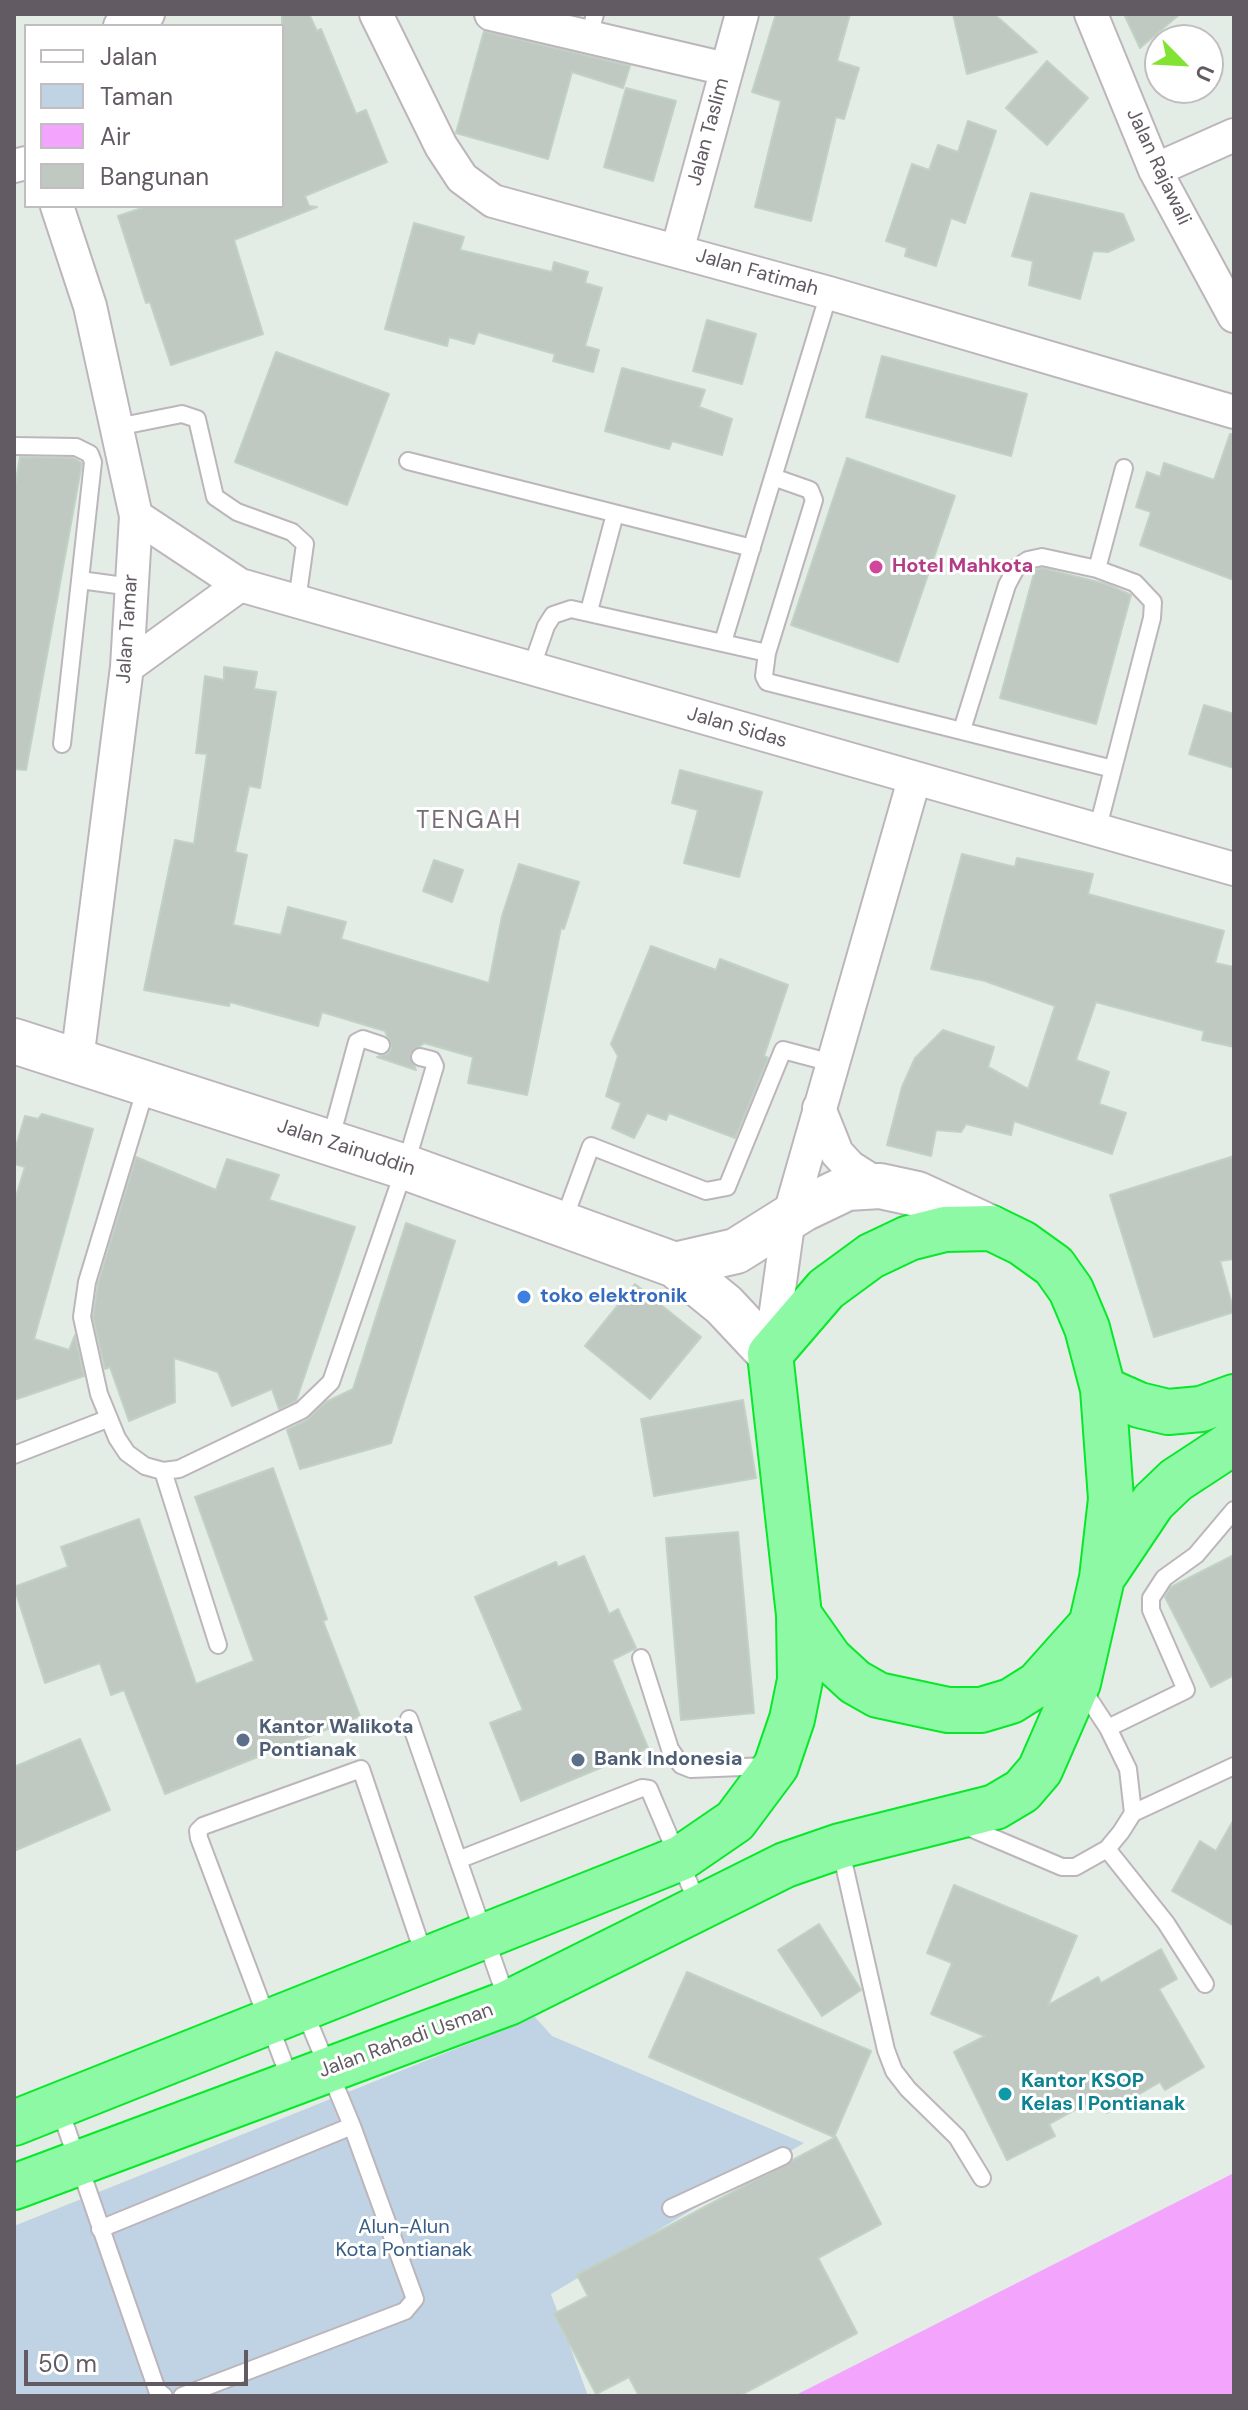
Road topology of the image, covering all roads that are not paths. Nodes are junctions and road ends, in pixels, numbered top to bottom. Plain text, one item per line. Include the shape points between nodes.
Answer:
1 (148, 14) edge
2 (376, 14) edge
3 (491, 14) edge
4 (742, 14) edge
5 (1091, 14) edge
6 (125, 24) edge
7 (592, 25) edge
8 (726, 69) junction
9 (1234, 135) edge
10 (1155, 170) junction
11 (58, 208) edge
12 (677, 251) junction
13 (829, 293) junction
14 (1234, 316) edge
15 (1234, 412) edge
16 (117, 427) junction
17 (14, 446) edge
18 (408, 461) dead end
19 (1124, 468) dead end
20 (773, 477) junction
21 (615, 514) junction
22 (136, 516) junction
23 (752, 548) junction
24 (1097, 569) junction
25 (80, 580) junction
26 (240, 585) junction
27 (132, 587) junction
28 (297, 601) junction
29 (589, 611) junction
30 (723, 642) junction
31 (767, 653) junction
32 (127, 667) junction
33 (531, 669) junction
34 (962, 730) junction
35 (62, 744) dead end
36 (1113, 769) junction
37 (914, 780) junction
38 (1097, 831) junction
39 (1234, 869) edge
40 (14, 1041) edge
41 (381, 1045) dead end
42 (420, 1057) dead end
43 (77, 1060) junction
44 (832, 1063) junction
45 (147, 1083) junction
46 (819, 1108) junction
47 (329, 1142) junction
48 (405, 1167) junction
49 (880, 1186) junction
50 (789, 1217) junction
51 (562, 1224) junction
52 (991, 1228) junction
53 (675, 1265) junction
54 (770, 1354) junction
55 (1103, 1389) junction
56 (1234, 1397) edge
57 (107, 1419) junction
58 (1234, 1442) edge
59 (14, 1455) edge
60 (163, 1471) junction
61 (1234, 1510) edge
62 (1102, 1578) junction
63 (799, 1615) junction
64 (1091, 1624) junction
65 (218, 1645) dead end
66 (641, 1658) dead end
67 (1078, 1683) junction
68 (409, 1719) dead end
69 (1108, 1728) junction
70 (776, 1766) junction
71 (1234, 1766) edge
72 (1133, 1813) junction
73 (950, 1819) junction
74 (840, 1846) junction
75 (1107, 1849) junction
76 (681, 1858) junction
77 (458, 1860) junction
78 (700, 1909) junction
79 (484, 1936) junction
80 (426, 1960) junction
81 (1205, 1984) dead end
82 (508, 2003) junction
83 (285, 2016) junction
84 (310, 2077) junction
85 (58, 2106) junction
86 (14, 2123) edge
87 (352, 2126) junction
88 (783, 2156) dead end
89 (77, 2164) junction
90 (982, 2178) dead end
91 (14, 2187) edge
92 (671, 2208) dead end
93 (100, 2229) junction
94 (164, 2396) edge
95 (182, 2396) edge

1 - 6 street
2 - 12 street, Jalan Fatimah via 462,178 493,201
3 - 7 street
4 - 8 street, Jalan Taslim
5 - 10 street, Jalan Rajawali
7 - 8 street
8 - 12 street, Jalan Taslim
9 - 10 street
10 - 14 street, Jalan Rajawali
11 - 16 street, Jalan Tamar via 90,306
12 - 13 street, Jalan Fatimah
13 - 15 street, Jalan Fatimah
13 - 20 lane
16 - 22 street, Jalan Tamar
16 - 28 lane via 182,414 197,419 215,497 237,512 292,532 305,544
17 - 25 lane via 76,447 90,454
18 - 21 lane
19 - 24 lane
20 - 23 lane
20 - 31 lane via 810,490 814,500
21 - 23 lane
21 - 29 lane
22 - 26 street, Jalan Sidas
22 - 27 street, Jalan Tamar
23 - 30 lane
24 - 34 lane via 1042,557 1016,568
24 - 36 lane via 1135,583 1153,602
25 - 27 lane
25 - 35 lane
26 - 28 street, Jalan Sidas
26 - 32 street
27 - 32 street, Jalan Tamar
28 - 33 street, Jalan Sidas
29 - 30 lane
29 - 33 lane via 553,615
30 - 31 lane
31 - 34 lane via 764,676 773,685
32 - 43 street, Jalan Tamar
33 - 37 street, Jalan Sidas
34 - 36 lane
36 - 38 lane
37 - 38 street, Jalan Sidas
37 - 44 street
38 - 39 street, Jalan Sidas
40 - 43 street, Jalan Zainuddin
41 - 47 lane via 357,1042
42 - 48 lane via 435,1066
43 - 45 street, Jalan Zainuddin
44 - 46 street
44 - 51 lane via 783,1050 733,1179 718,1192 591,1146
45 - 47 street, Jalan Zainuddin
45 - 57 lane via 82,1301 83,1333
46 - 49 street via 837,1153
46 - 50 street
47 - 48 street, Jalan Zainuddin
48 - 51 street, Jalan Zainuddin
48 - 60 lane via 331,1382 302,1410 179,1469
49 - 50 street via 838,1191
49 - 52 street via 917,1194
50 - 53 street via 736,1251
50 - 54 street
51 - 53 street, Jalan Zainuddin
52 - 54 highway via 945,1229 871,1256 826,1289
52 - 55 highway via 1054,1266 1071,1290
53 - 54 street, Jalan Zainuddin via 724,1305
54 - 63 highway
55 - 56 highway via 1168,1412 1201,1409
55 - 62 highway via 1111,1499
57 - 59 lane
57 - 60 lane via 127,1453
58 - 62 highway via 1153,1502
60 - 65 lane
61 - 69 lane via 1196,1555 1164,1578 1151,1598 1151,1610 1186,1690
62 - 64 highway, Jalan Rahadi Usman
63 - 64 highway via 830,1659 855,1682 878,1695 948,1710 981,1710 1011,1701 1038,1684
63 - 70 highway via 800,1680
64 - 67 highway, Jalan Rahadi Usman
66 - 70 lane via 670,1749 681,1765
67 - 69 lane
67 - 73 highway, Jalan Rahadi Usman via 1040,1770 1022,1791 995,1807
68 - 77 lane
69 - 72 lane via 1128,1769
70 - 76 highway via 735,1821
71 - 72 lane
72 - 75 lane
73 - 74 highway, Jalan Rahadi Usman
73 - 75 lane via 1062,1867 1086,1863
74 - 78 highway, Jalan Rahadi Usman via 785,1865
74 - 90 lane via 894,2071 957,2137
75 - 81 lane via 1166,1923
76 - 77 lane via 654,1794 642,1788
76 - 78 lane
76 - 79 highway
77 - 79 lane
78 - 82 highway, Jalan Rahadi Usman
79 - 80 highway
79 - 82 lane
80 - 83 highway
80 - 83 lane via 361,1769 203,1826 199,1838
82 - 84 highway, Jalan Rahadi Usman
83 - 84 lane
83 - 84 lane
83 - 85 highway
84 - 87 lane
84 - 89 highway, Jalan Rahadi Usman
85 - 86 highway
85 - 89 lane
87 - 93 lane
87 - 95 lane via 414,2291 412,2306
88 - 92 lane
89 - 91 highway, Jalan Rahadi Usman
89 - 93 lane
93 - 94 lane via 157,2390

